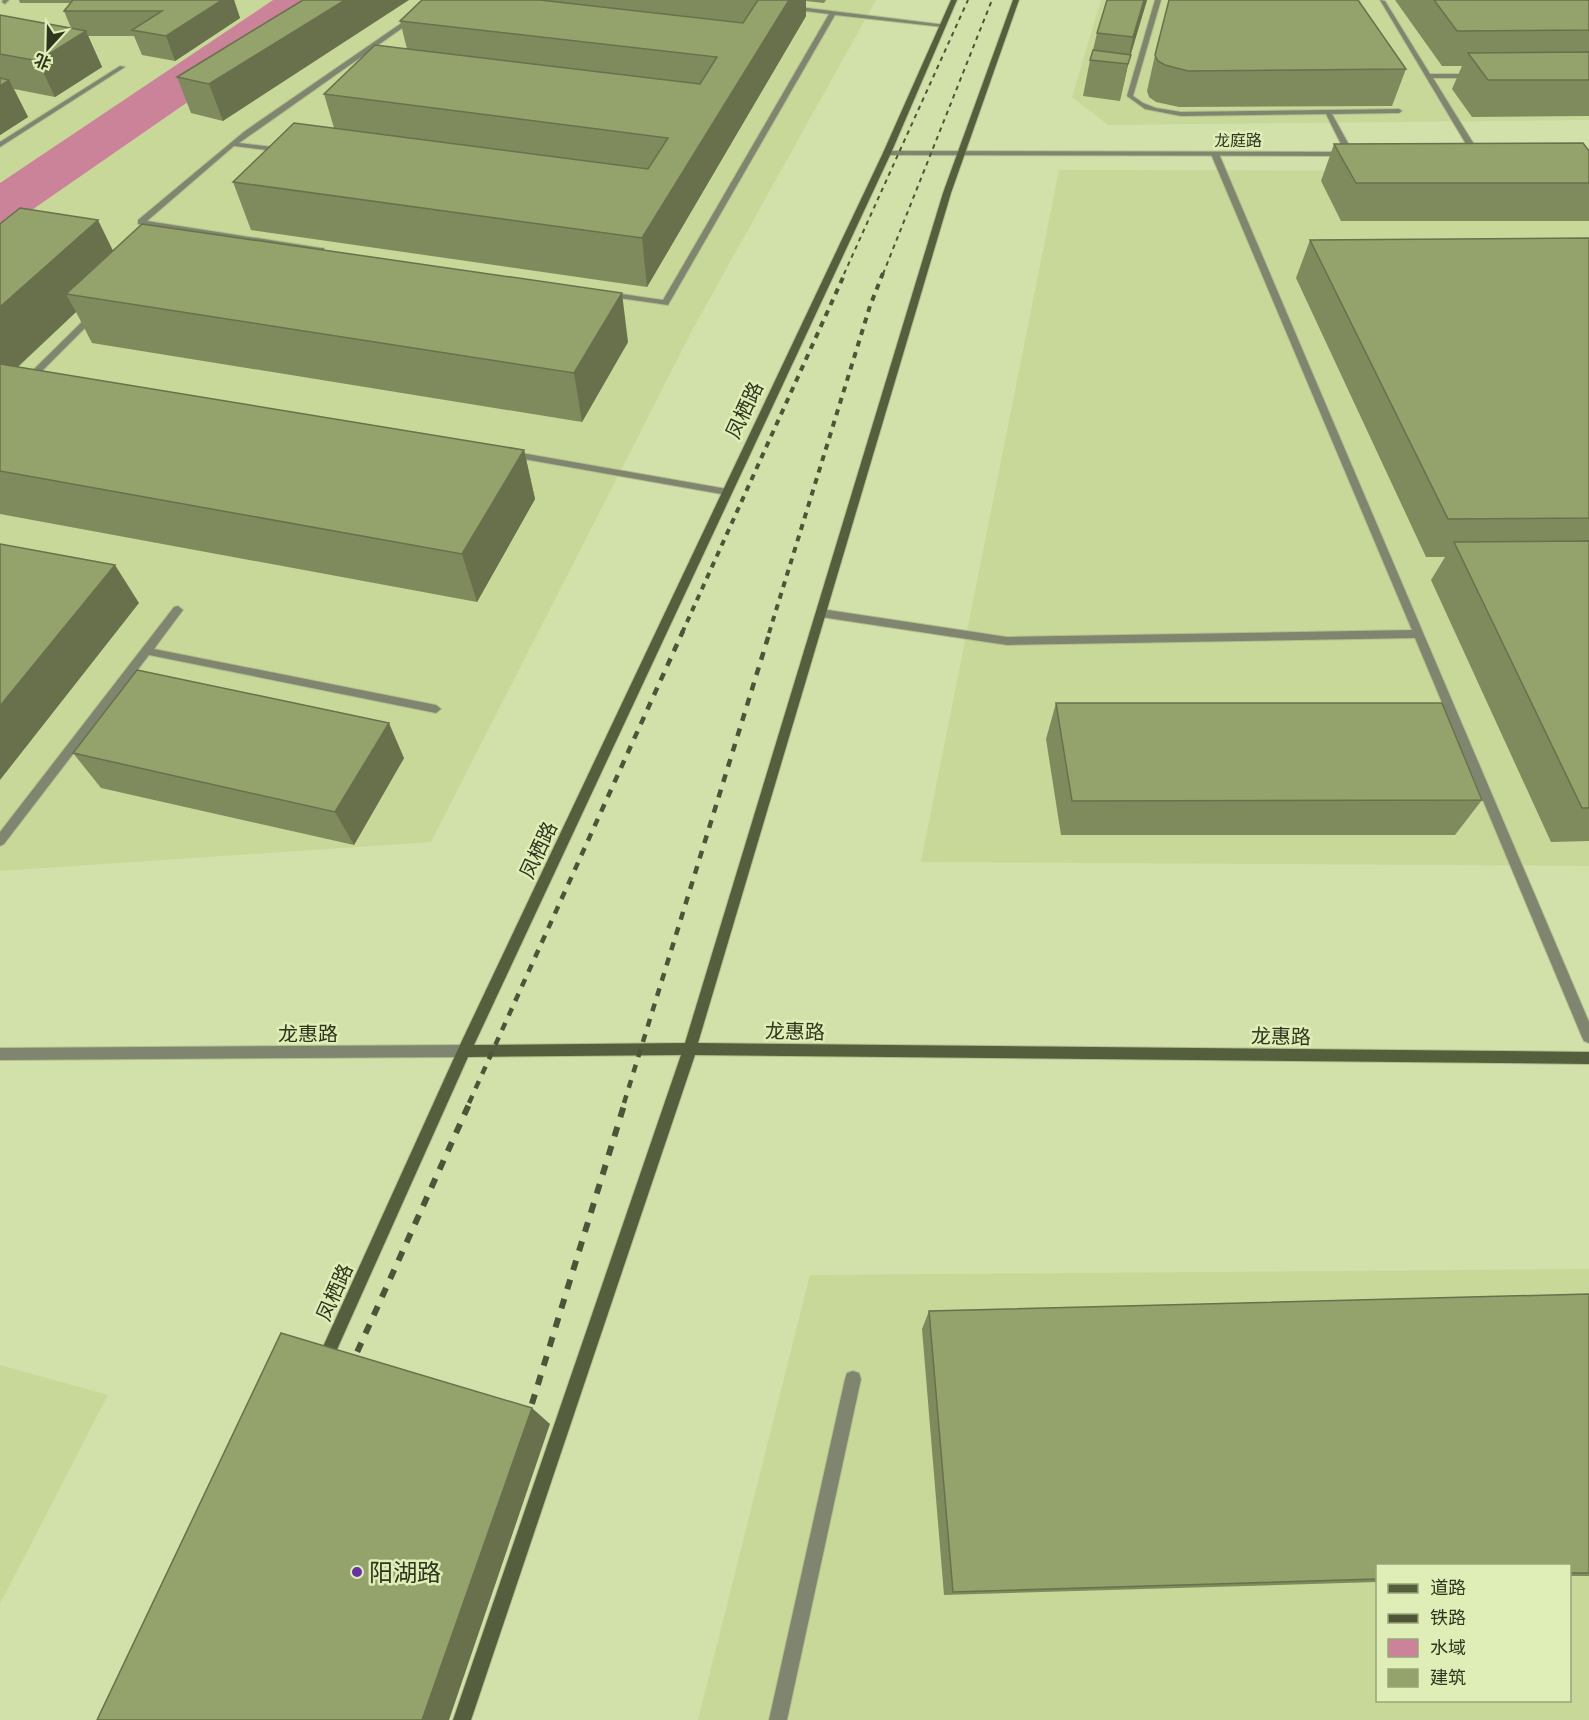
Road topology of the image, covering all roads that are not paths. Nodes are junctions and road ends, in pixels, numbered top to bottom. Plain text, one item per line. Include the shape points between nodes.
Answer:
1 (439, 0) edge
2 (954, 0) edge
3 (1016, 0) edge
4 (1158, 0) edge
5 (1382, 1) edge
6 (786, 8) edge
7 (833, 13) junction
8 (414, 17) junction
9 (426, 18) edge
10 (943, 25) junction
11 (122, 67) dead end
12 (336, 70) junction
13 (348, 72) edge
14 (1428, 76) junction
15 (1486, 76) edge
16 (1399, 111) dead end
17 (1328, 112) junction
18 (233, 144) junction
19 (0, 145) edge
20 (291, 152) edge
21 (887, 153) junction
22 (962, 153) junction
23 (1215, 154) junction
24 (1350, 154) junction
25 (1362, 154) edge
26 (1465, 154) edge
27 (1476, 154) junction
28 (1488, 154) edge
29 (327, 251) edge
30 (595, 292) edge
31 (102, 307) edge
32 (37, 372) junction
33 (49, 374) edge
34 (22, 386) edge
35 (505, 453) edge
36 (728, 492) junction
37 (178, 610) dead end
38 (821, 613) junction
39 (1419, 634) junction
40 (146, 651) junction
41 (436, 709) dead end
42 (0, 841) edge
43 (1589, 1037) edge
44 (690, 1049) junction
45 (464, 1051) junction
46 (0, 1054) edge
47 (1589, 1059) edge
48 (319, 1375) edge
49 (854, 1379) dead end
50 (462, 1720) edge
51 (778, 1720) edge

1 - 8 street
2 - 10 main road, 凤栖路
3 - 22 main road
4 - 17 street via 1130,96 1138,105 1181,114
5 - 14 street
6 - 7 street
7 - 10 street
7 - 30 street via 665,303
8 - 9 street
8 - 12 street
10 - 21 main road, 凤栖路
11 - 19 street
12 - 13 street
12 - 18 street
14 - 15 street
14 - 27 street
16 - 17 street
17 - 24 street
18 - 20 street
18 - 29 street via 141,222
21 - 22 street, 龙庭路
21 - 36 main road, 凤栖路
22 - 23 street, 龙庭路
22 - 38 main road
23 - 24 street, 龙庭路
23 - 39 street
24 - 25 street, 龙庭路
26 - 27 street
27 - 28 street
31 - 32 street
32 - 33 street
32 - 34 street
35 - 36 street
36 - 45 main road, 凤栖路
37 - 40 street
38 - 39 street via 1007,641
38 - 44 main road
39 - 43 street
40 - 41 street
40 - 42 street
44 - 45 main road, 龙惠路
44 - 47 main road, 龙惠路
44 - 50 main road
45 - 46 street, 龙惠路
45 - 48 main road, 凤栖路
49 - 51 street

